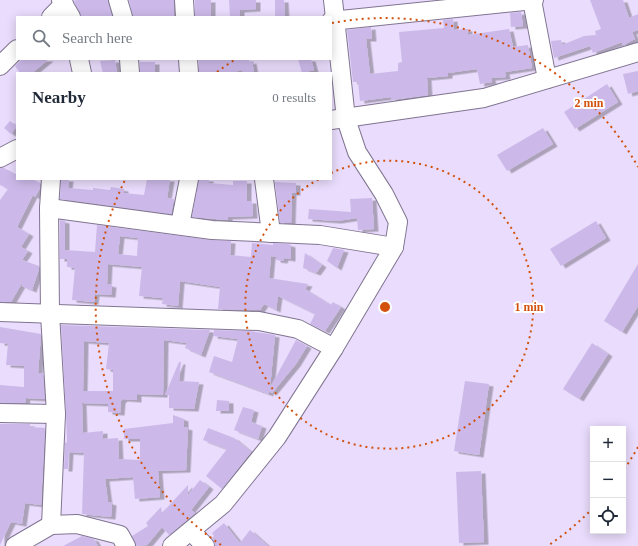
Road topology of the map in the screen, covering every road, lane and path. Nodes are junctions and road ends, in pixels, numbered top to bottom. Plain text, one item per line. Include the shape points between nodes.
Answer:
1 (118, 0) edge
2 (184, 0) edge
3 (333, 0) edge
4 (532, 0) edge
5 (65, 7) edge
6 (52, 16) edge
7 (122, 16) edge
8 (185, 16) edge
9 (334, 21) edge
10 (16, 50) edge
11 (638, 52) edge
12 (79, 60) edge
13 (129, 60) edge
14 (188, 60) edge
15 (0, 66) edge
16 (82, 72) edge
17 (130, 72) edge
18 (189, 72) edge
19 (547, 79) junction
20 (339, 120) edge
21 (16, 150) edge
22 (0, 158) edge
23 (52, 180) edge
24 (189, 180) edge
25 (264, 180) edge
26 (49, 208) junction
27 (180, 225) junction
28 (271, 233) junction
29 (394, 247) junction
30 (0, 312) edge
31 (50, 314) junction
32 (334, 348) junction
33 (0, 413) edge
34 (56, 414) junction
35 (51, 525) junction
36 (191, 532) junction
37 (15, 546) edge
38 (126, 546) edge
39 (172, 546) edge
40 (205, 546) edge

1 - 7 street
2 - 8 street
3 - 9 street
4 - 9 street
4 - 19 street
5 - 6 street
9 - 20 street
10 - 15 street
11 - 19 street
12 - 16 street
13 - 17 street
14 - 18 street
19 - 20 street via 484,98
20 - 29 street via 398,222
21 - 22 street
23 - 26 street
24 - 27 street
25 - 28 street
26 - 27 street
26 - 31 street
27 - 28 street via 212,230
28 - 29 street via 320,235
29 - 32 street
30 - 31 street
31 - 32 street via 259,321 298,329
31 - 34 street
32 - 36 street via 277,437 223,504
33 - 34 street
34 - 35 street
35 - 37 street
35 - 38 street via 77,524 120,535
36 - 39 street
36 - 40 street

